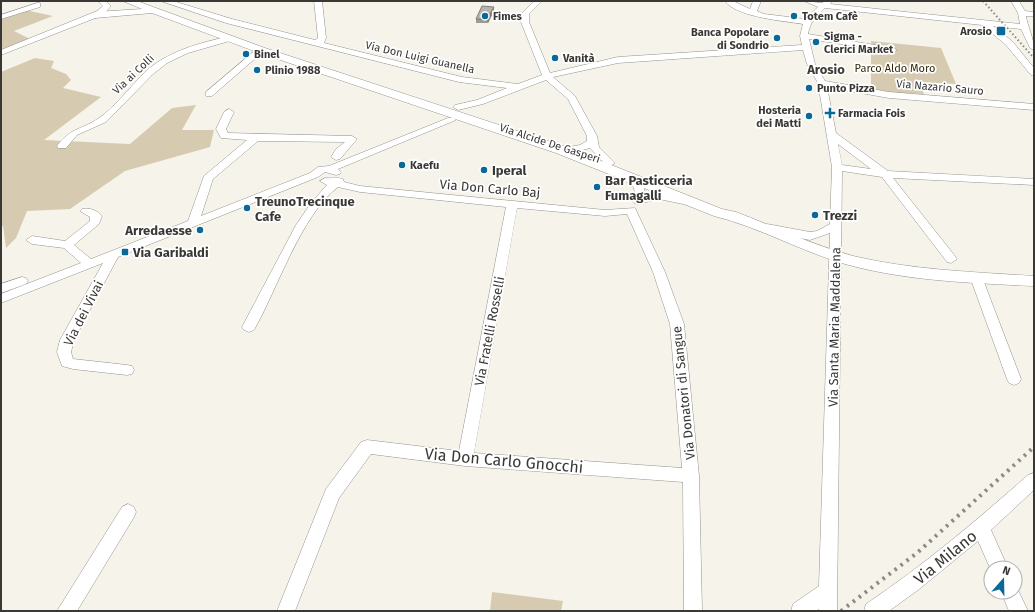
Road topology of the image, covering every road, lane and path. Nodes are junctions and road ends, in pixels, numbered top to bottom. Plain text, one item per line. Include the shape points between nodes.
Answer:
1 (102, 1) edge
2 (120, 1) edge
3 (128, 1) edge
4 (146, 1) edge
5 (165, 1) edge
6 (318, 1) edge
7 (538, 1) edge
8 (729, 1) edge
9 (756, 1) edge
10 (808, 1) edge
11 (1015, 1) edge
12 (827, 3) edge
13 (37, 5) dead end
14 (116, 13) junction
15 (752, 13) junction
16 (1022, 13) junction
17 (1034, 14) edge
18 (95, 15) junction
19 (167, 15) junction
20 (1, 17) edge
21 (807, 22) junction
22 (984, 23) junction
23 (1024, 27) junction
24 (804, 36) junction
25 (230, 38) junction
26 (316, 43) junction
27 (805, 47) junction
28 (1034, 48) edge
29 (261, 50) junction
30 (893, 50) dead end
31 (1, 53) edge
32 (1034, 73) edge
33 (547, 76) junction
34 (822, 83) junction
35 (520, 87) junction
36 (209, 94) dead end
37 (410, 100) junction
38 (1030, 107) edge
39 (230, 112) dead end
40 (446, 115) junction
41 (1034, 117) edge
42 (832, 135) junction
43 (256, 138) junction
44 (592, 141) junction
45 (62, 146) dead end
46 (567, 150) junction
47 (336, 157) dead end
48 (610, 163) junction
49 (837, 167) junction
50 (885, 174) junction
51 (330, 178) junction
52 (1034, 182) edge
53 (638, 184) joint
54 (671, 195) junction
55 (512, 204) junction
56 (635, 205) junction
57 (86, 211) dead end
58 (722, 211) junction
59 (193, 222) junction
60 (836, 225) junction
61 (763, 227) junction
62 (32, 240) dead end
63 (67, 245) junction
64 (114, 254) junction
65 (835, 255) junction
66 (951, 259) dead end
67 (89, 263) junction
68 (976, 277) junction
69 (48, 280) junction
70 (1034, 281) edge
71 (1, 289) edge
72 (1, 298) edge
73 (249, 327) dead end
74 (127, 370) dead end
75 (1014, 379) dead end
76 (465, 459) junction
77 (691, 476) junction
78 (1034, 480) edge
79 (128, 512) dead end
80 (981, 528) junction
81 (995, 560) edge
82 (828, 591) junction
83 (1014, 600) edge
84 (66, 611) edge
85 (286, 611) edge
86 (693, 611) edge
87 (800, 611) edge
88 (828, 611) edge
89 (873, 611) edge
90 (1019, 611) edge

1 - 18 street via 107,6
2 - 14 main road via 131,6
3 - 19 main road
4 - 19 main road via 147,4 164,10
5 - 26 street, Via Don Luigi Guanella via 229,21
6 - 26 street via 322,38
7 - 33 street via 528,9 524,18
8 - 15 street
9 - 15 street
10 - 12 street
11 - 16 street
12 - 21 street
12 - 22 street
13 - 20 street
14 - 18 main road
14 - 19 main road via 143,11
15 - 21 street
16 - 17 street
16 - 23 street
18 - 31 street
19 - 25 main road
21 - 24 street, Via Santa Maria Maddalena
22 - 23 street
22 - 32 street via 1009,42
23 - 28 street
24 - 27 street, Via Santa Maria Maddalena
24 - 30 street
25 - 29 main road
25 - 45 street, Via ai Colli via 185,51 164,61 103,120 74,133
26 - 35 street, Via Don Luigi Guanella via 462,80
27 - 33 street via 627,59
27 - 34 street, Via Santa Maria Maddalena
29 - 36 street
29 - 37 main road
33 - 35 street
33 - 44 street via 572,98 592,136
34 - 38 street, Via Nazario Sauro via 889,95
34 - 42 street, Via Santa Maria Maddalena
35 - 40 street
37 - 40 main road
37 - 40 main road via 411,104 430,113 432,117
38 - 41 street
39 - 43 street via 221,129 224,136
40 - 46 main road, Via Alcide De Gasperi
40 - 46 main road, Via Alcide De Gasperi
40 - 51 street via 347,162
42 - 49 street, Via Santa Maria Maddalena
42 - 50 street
43 - 47 street via 352,139
43 - 59 street via 208,178
44 - 46 street via 582,148
44 - 48 street via 599,154
46 - 48 main road, Via Alcide De Gasperi
46 - 53 street, Via Alcide De Gasperi via 566,154
46 - 54 main road, Via Alcide De Gasperi
48 - 58 main road, Via Alcide De Gasperi
49 - 50 street
49 - 60 street, Via Santa Maria Maddalena
50 - 52 street
50 - 66 street
51 - 55 street, Via Don Carlo Baj via 360,189
51 - 59 street, Via Don Carlo Baj via 293,182
51 - 73 street via 298,230
53 - 56 street, Via Donatori di Sangue via 640,192
54 - 56 street via 653,197
54 - 58 main road, Via Alcide De Gasperi
55 - 56 street, Via Don Carlo Baj via 605,213
55 - 76 street, Via Fratelli Rosselli
56 - 77 street, Via Donatori di Sangue via 677,324
57 - 63 street via 96,216 95,222
58 - 61 main road, Via Alcide De Gasperi
59 - 64 street, Via Don Carlo Baj
60 - 61 street via 820,234 810,236
60 - 65 street, Via Santa Maria Maddalena
61 - 65 main road, Via Alcide De Gasperi
62 - 63 street
63 - 67 street
64 - 67 street, Via Don Carlo Baj
64 - 74 street, Via dei Vivai via 67,340 64,352 67,362 73,364
65 - 68 main road, Via Alcide De Gasperi via 900,270
65 - 82 street, Via Santa Maria Maddalena
67 - 69 street, Via Don Carlo Baj
68 - 70 main road, Via Alcide De Gasperi
68 - 75 street
69 - 71 street via 37,276
69 - 72 street, Via Don Carlo Baj
76 - 77 street, Via Don Carlo Gnocchi
76 - 85 street, Via Don Carlo Gnocchi via 367,447 332,494
77 - 86 street
78 - 80 street
79 - 84 street
80 - 81 street, Via Milano
80 - 89 street, Via Milano via 912,584
82 - 87 street
82 - 88 street, Via Santa Maria Maddalena
83 - 90 street

